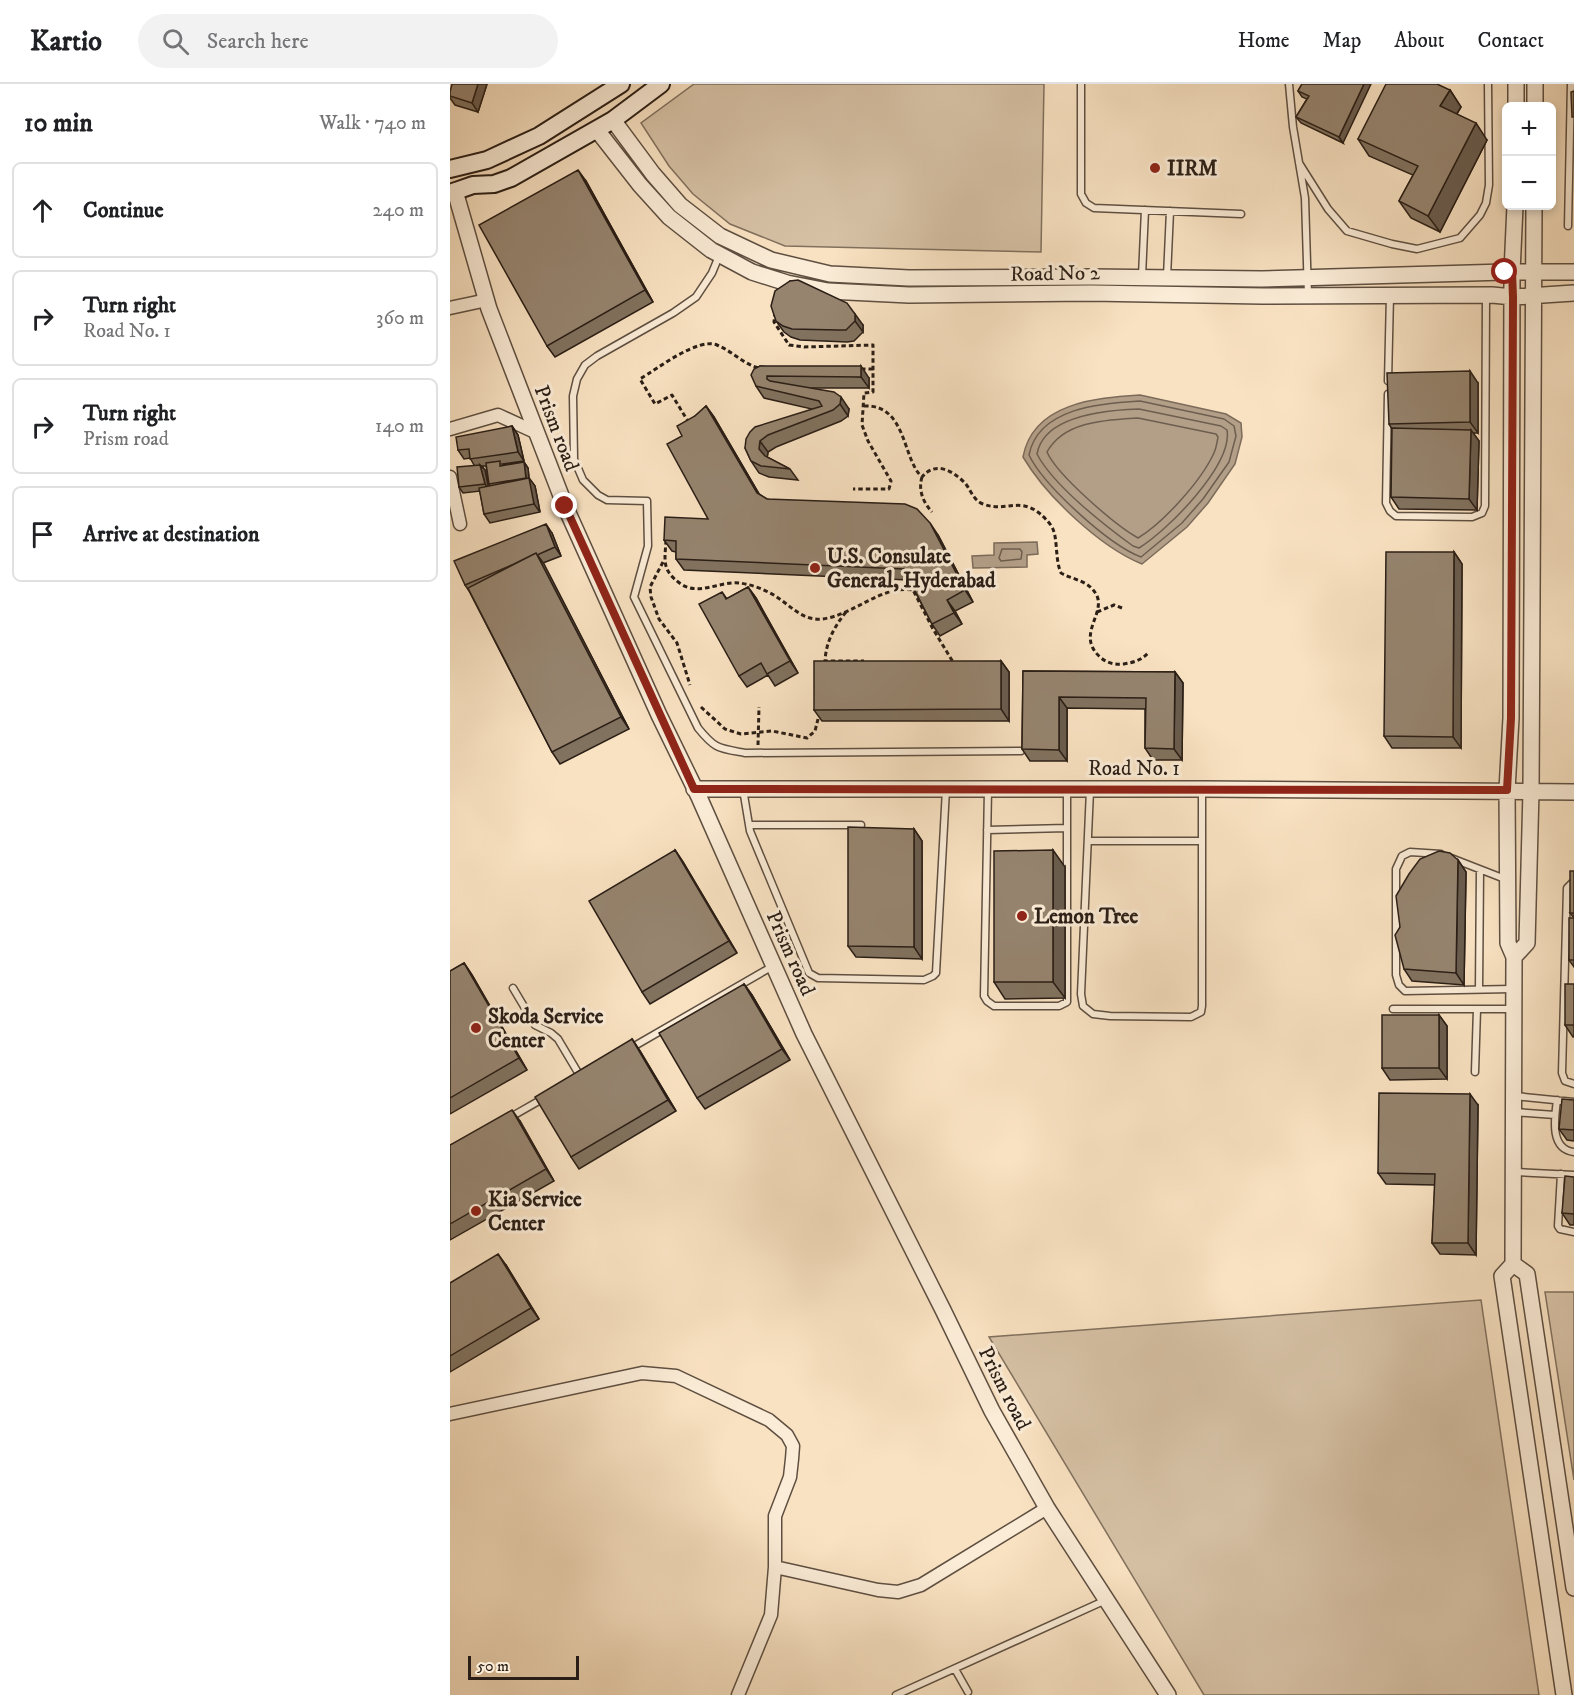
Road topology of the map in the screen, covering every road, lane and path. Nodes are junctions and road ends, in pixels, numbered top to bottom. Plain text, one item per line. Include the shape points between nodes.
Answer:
1 (621, 84) edge
2 (662, 84) edge
3 (1081, 84) edge
4 (1289, 84) edge
5 (1488, 84) edge
6 (1516, 84) edge
7 (1535, 84) edge
8 (1571, 84) edge
9 (1516, 102) edge
10 (1535, 102) edge
11 (613, 120) junction
12 (597, 130) junction
13 (1299, 163) junction
14 (450, 169) edge
15 (452, 192) edge
16 (1145, 210) junction
17 (1515, 210) edge
18 (1534, 210) edge
19 (1170, 211) junction
20 (1241, 214) dead end
21 (1568, 226) dead end
22 (720, 255) junction
23 (791, 265) junction
24 (1512, 272) junction
25 (1534, 272) junction
26 (1574, 272) edge
27 (1308, 277) junction
28 (1142, 278) junction
29 (1167, 278) junction
30 (787, 283) junction
31 (1574, 293) edge
32 (1308, 295) junction
33 (1390, 295) junction
34 (1486, 295) junction
35 (1533, 296) junction
36 (1513, 297) junction
37 (487, 300) junction
38 (450, 308) edge
39 (775, 310) edge
40 (761, 369) edge
41 (874, 369) junction
42 (852, 370) edge
43 (864, 406) junction
44 (450, 429) edge
45 (536, 432) junction
46 (694, 432) edge
47 (450, 477) edge
48 (922, 477) junction
49 (853, 489) dead end
50 (932, 512) dead end
51 (460, 524) dead end
52 (648, 529) junction
53 (663, 562) junction
54 (1122, 608) dead end
55 (847, 611) junction
56 (1097, 612) junction
57 (1149, 652) dead end
58 (872, 661) edge
59 (941, 662) edge
60 (692, 691) dead end
61 (697, 699) dead end
62 (759, 707) dead end
63 (818, 719) edge
64 (758, 733) junction
65 (1021, 751) edge
66 (758, 752) junction
67 (694, 789) junction
68 (743, 789) junction
69 (946, 789) junction
70 (1202, 789) junction
71 (988, 790) junction
72 (1067, 790) junction
73 (1090, 790) junction
74 (1507, 790) junction
75 (1531, 791) junction
76 (1574, 792) edge
77 (749, 825) junction
78 (861, 825) edge
79 (1067, 828) junction
80 (987, 830) junction
81 (1088, 841) junction
82 (1202, 841) junction
83 (1480, 870) junction
84 (1509, 881) junction
85 (1574, 881) edge
86 (1514, 957) junction
87 (773, 966) junction
88 (513, 988) dead end
89 (1479, 989) junction
90 (1514, 989) junction
91 (1393, 1009) dead end
92 (1476, 1009) junction
93 (1514, 1009) junction
94 (621, 1053) edge
95 (591, 1071) edge
96 (1475, 1072) dead end
97 (580, 1077) junction
98 (570, 1083) edge
99 (1574, 1084) edge
100 (550, 1094) edge
101 (1512, 1095) junction
102 (1557, 1100) junction
103 (1574, 1102) edge
104 (1512, 1112) junction
105 (1555, 1115) junction
106 (500, 1123) edge
107 (1574, 1152) edge
108 (1512, 1172) junction
109 (1561, 1174) junction
110 (1574, 1175) edge
111 (1574, 1232) edge
112 (1513, 1264) junction
113 (450, 1414) edge
114 (1047, 1508) junction
115 (775, 1567) junction
116 (1574, 1588) edge
117 (1107, 1599) junction
118 (955, 1669) junction
119 (968, 1692) dead end
120 (738, 1695) edge
121 (896, 1695) edge
122 (1168, 1695) edge
123 (1564, 1695) edge

1 - 14 main road via 539,136 487,160
2 - 11 main road
3 - 16 lane via 1081,194 1094,208
4 - 13 lane
5 - 13 lane via 1486,203 1460,238 1417,249 1347,231
6 - 9 street
7 - 10 street
8 - 21 lane
11 - 12 main road
11 - 23 street, Road No 2 via 680,205 720,236
12 - 15 main road via 511,178
12 - 22 street, Road No 2 via 669,217
13 - 27 lane via 1305,198
15 - 37 street, Prism road
16 - 19 lane
16 - 28 lane
17 - 24 street
18 - 25 street
19 - 20 lane
19 - 29 lane
22 - 30 street, Road No 2 via 752,272
22 - 52 lane via 696,297 591,360 574,387 574,459 578,470 590,488 607,500 647,501
23 - 28 street, Road No 2 via 830,274 909,278
23 - 30 street
24 - 25 street, Road No 2
24 - 27 street, Road No 2
24 - 36 street
25 - 26 street, Road No 2
25 - 35 street
27 - 29 street, Road No 2
27 - 32 lane
28 - 29 street, Road No 2
30 - 32 street, Road No 2 via 828,291 909,295
31 - 35 street, Road No 2
32 - 33 street, Road No 2
33 - 34 street, Road No 2
33 - 34 lane via 1387,507 1396,516 1472,517 1482,513 1485,506
34 - 36 street, Road No 2
35 - 36 street, Road No 2
35 - 75 street
36 - 74 street via 1511,718
37 - 38 street
37 - 45 street, Prism road
39 - 41 path via 774,322 789,345 873,345
40 - 46 path via 708,343 692,348 640,379 655,404 672,395
41 - 42 path
41 - 43 path via 873,392 864,393
43 - 48 path via 881,409 898,427
43 - 49 path via 862,425 891,481 889,489
44 - 45 street via 498,415
45 - 67 street, Prism road via 565,506
47 - 51 street
48 - 50 path via 921,491
48 - 56 path via 937,467 944,468 962,481 979,502 1031,508 1055,531 1060,573 1087,584 1096,593
52 - 53 path via 666,529
52 - 66 lane via 648,546 634,597 698,728 718,748
53 - 55 path via 684,586 696,589 728,583 748,585 771,593 810,618 832,617
53 - 60 path via 650,587 651,597 659,619 677,643
54 - 56 path via 1114,605
55 - 58 path via 831,635 825,661
55 - 59 path via 891,590 913,590 953,662
56 - 57 path via 1090,637 1102,659 1122,664 1142,659
61 - 64 path via 701,708 725,729 741,734
62 - 64 path
63 - 64 path via 815,731 807,738 779,732
64 - 66 path
65 - 66 lane
67 - 68 street, Road No. 1
67 - 87 street, Prism road
68 - 69 street, Road No. 1
68 - 77 lane
69 - 71 street, Road No. 1
69 - 77 lane via 936,973 927,980 818,978 809,973
70 - 73 street, Road No. 1
70 - 74 street, Road No. 1
70 - 82 lane
71 - 72 street, Road No. 1
71 - 80 lane
72 - 73 street, Road No. 1
72 - 79 lane
73 - 81 lane
74 - 75 street, Road No. 1
74 - 84 street
75 - 76 street, Road No. 1
75 - 86 street via 1527,943
77 - 78 lane
79 - 80 lane
79 - 80 lane via 1067,1002 1059,1006 994,1006 984,996
81 - 82 lane
81 - 82 lane via 1083,1006 1093,1014 1110,1016 1191,1017 1201,1012 1202,1006
83 - 84 lane
83 - 89 lane
83 - 89 lane via 1444,855 1410,852 1402,856 1396,869 1399,986 1405,991
84 - 86 street via 1508,943
85 - 99 lane via 1568,888 1562,1073 1565,1081
86 - 90 street
87 - 94 lane
87 - 114 street, Prism road via 992,1411
88 - 97 lane via 535,1024 558,1039
89 - 90 lane
90 - 93 street
91 - 92 lane
92 - 93 lane
92 - 96 lane
93 - 101 street
95 - 97 lane
97 - 98 lane
100 - 106 lane
101 - 102 lane
101 - 104 street
102 - 103 lane
102 - 105 lane
104 - 105 lane
104 - 108 street
105 - 107 lane via 1558,1140
108 - 109 lane
108 - 112 street
109 - 110 lane
109 - 111 lane via 1558,1226 1565,1232
112 - 116 street via 1527,1274
112 - 123 street via 1502,1276
113 - 115 street via 642,1373 676,1376 769,1420 787,1435 793,1446 790,1477 776,1516
114 - 115 street via 921,1586 898,1592
114 - 117 street, Prism road
115 - 120 street via 771,1615
117 - 118 lane
117 - 122 street, Prism road
118 - 119 lane
118 - 121 lane

